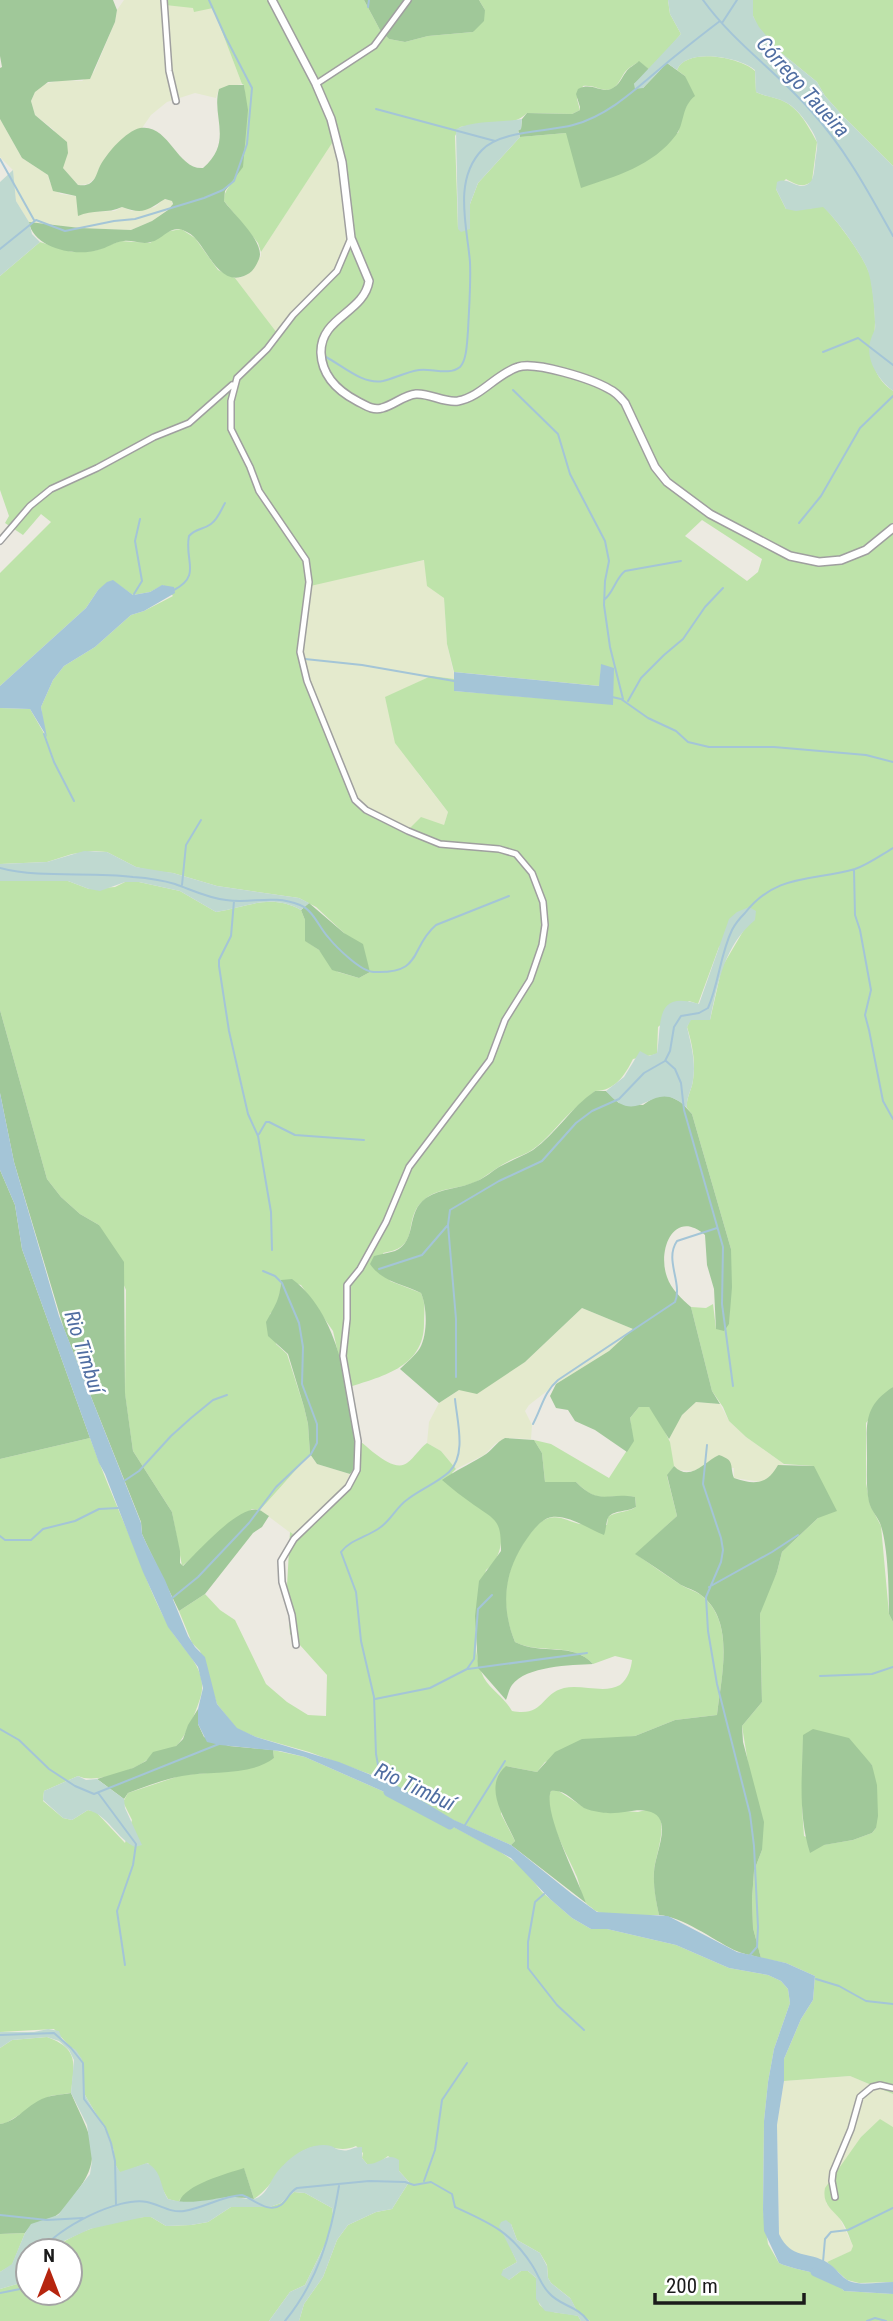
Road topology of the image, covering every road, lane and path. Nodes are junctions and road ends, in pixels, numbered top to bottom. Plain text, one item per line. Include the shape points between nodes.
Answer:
1 (164, 0) edge
2 (272, 0) edge
3 (408, 0) edge
4 (316, 84) junction
5 (176, 101) dead end
6 (351, 238) junction
7 (234, 383) junction
8 (893, 528) edge
9 (0, 541) edge
10 (296, 1645) dead end
11 (893, 2088) edge
12 (835, 2197) dead end

1 - 5 street
2 - 4 street
3 - 4 street via 373,46
4 - 6 street via 338,144
6 - 7 street via 337,271
6 - 8 street via 367,274 368,289 330,326 321,354 329,380 342,394 376,409 415,394 454,401 468,398 520,366 545,367 600,384 618,395 654,467 667,482 710,514 790,556 819,562 848,558
7 - 9 street via 189,423 51,489
7 - 10 street via 230,419 234,437 259,491 306,560 309,582 301,662 355,800 366,810 440,844 516,854 532,873 545,926 530,979 490,1060 408,1167 386,1222 347,1285 344,1356 358,1441 357,1470 348,1487 294,1539 281,1562
11 - 12 street via 872,2087 860,2097 833,2172

